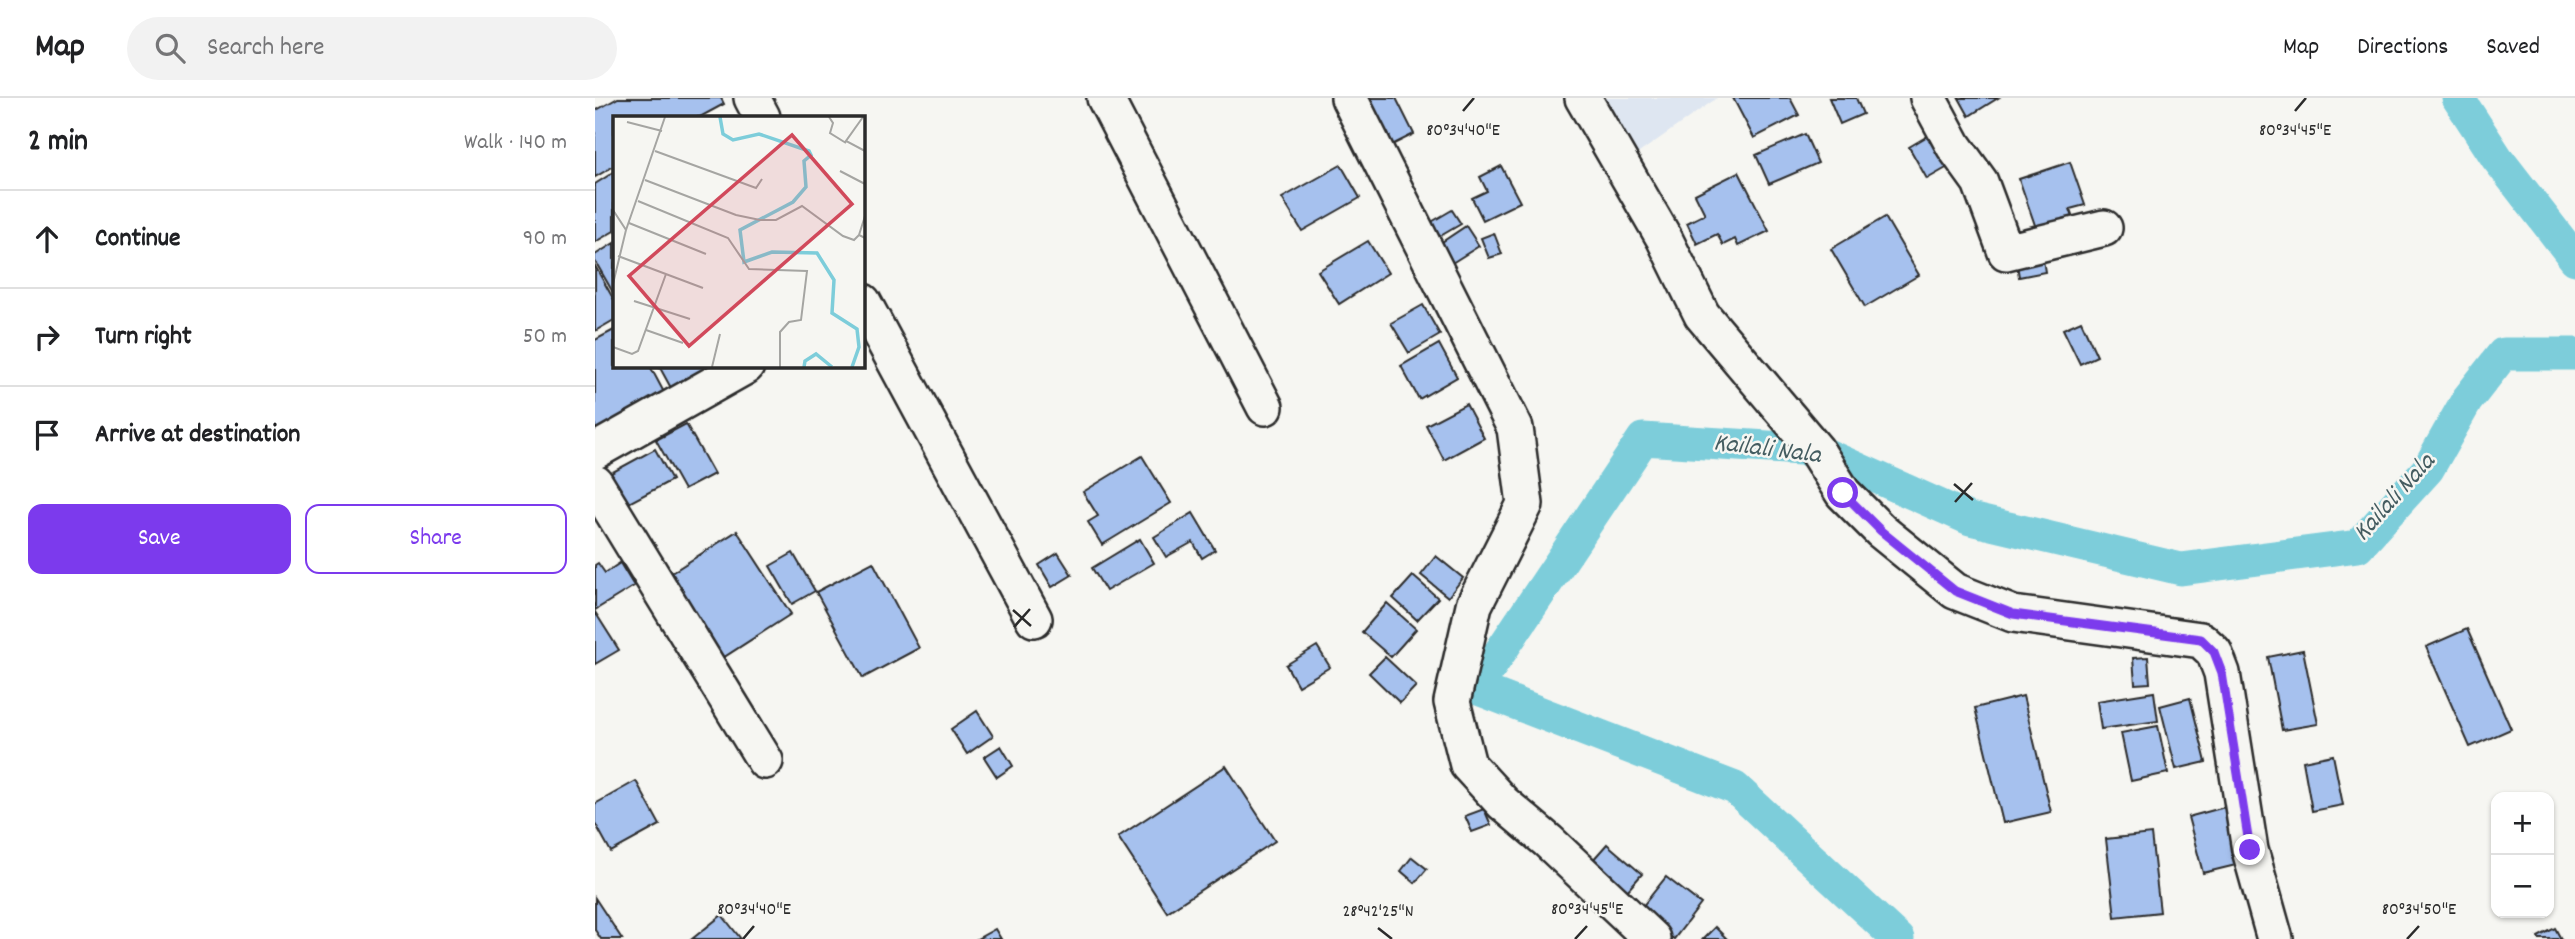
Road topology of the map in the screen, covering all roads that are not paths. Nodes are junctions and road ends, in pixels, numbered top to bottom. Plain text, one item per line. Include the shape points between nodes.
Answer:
1 (752, 98) edge
2 (1105, 98) edge
3 (1349, 98) edge
4 (1583, 98) edge
5 (1928, 98) edge
6 (761, 116) edge
7 (2104, 228) dead end
8 (865, 306) edge
9 (742, 368) edge
10 (1265, 407) dead end
11 (595, 451) edge
12 (595, 483) edge
13 (1034, 619) dead end
14 (765, 761) dead end
15 (1652, 939) edge
16 (2275, 939) edge

1 - 6 street
2 - 10 street
3 - 15 street via 1515,428 1525,504 1474,605 1452,702 1468,765 1503,803
4 - 16 street via 1664,238 1702,315 1816,450 1843,493 1881,531 1955,591 2013,614 2201,639 2214,652 2222,673 2250,850
5 - 7 street via 1980,182 2006,252
8 - 13 street
9 - 11 street
12 - 14 street

